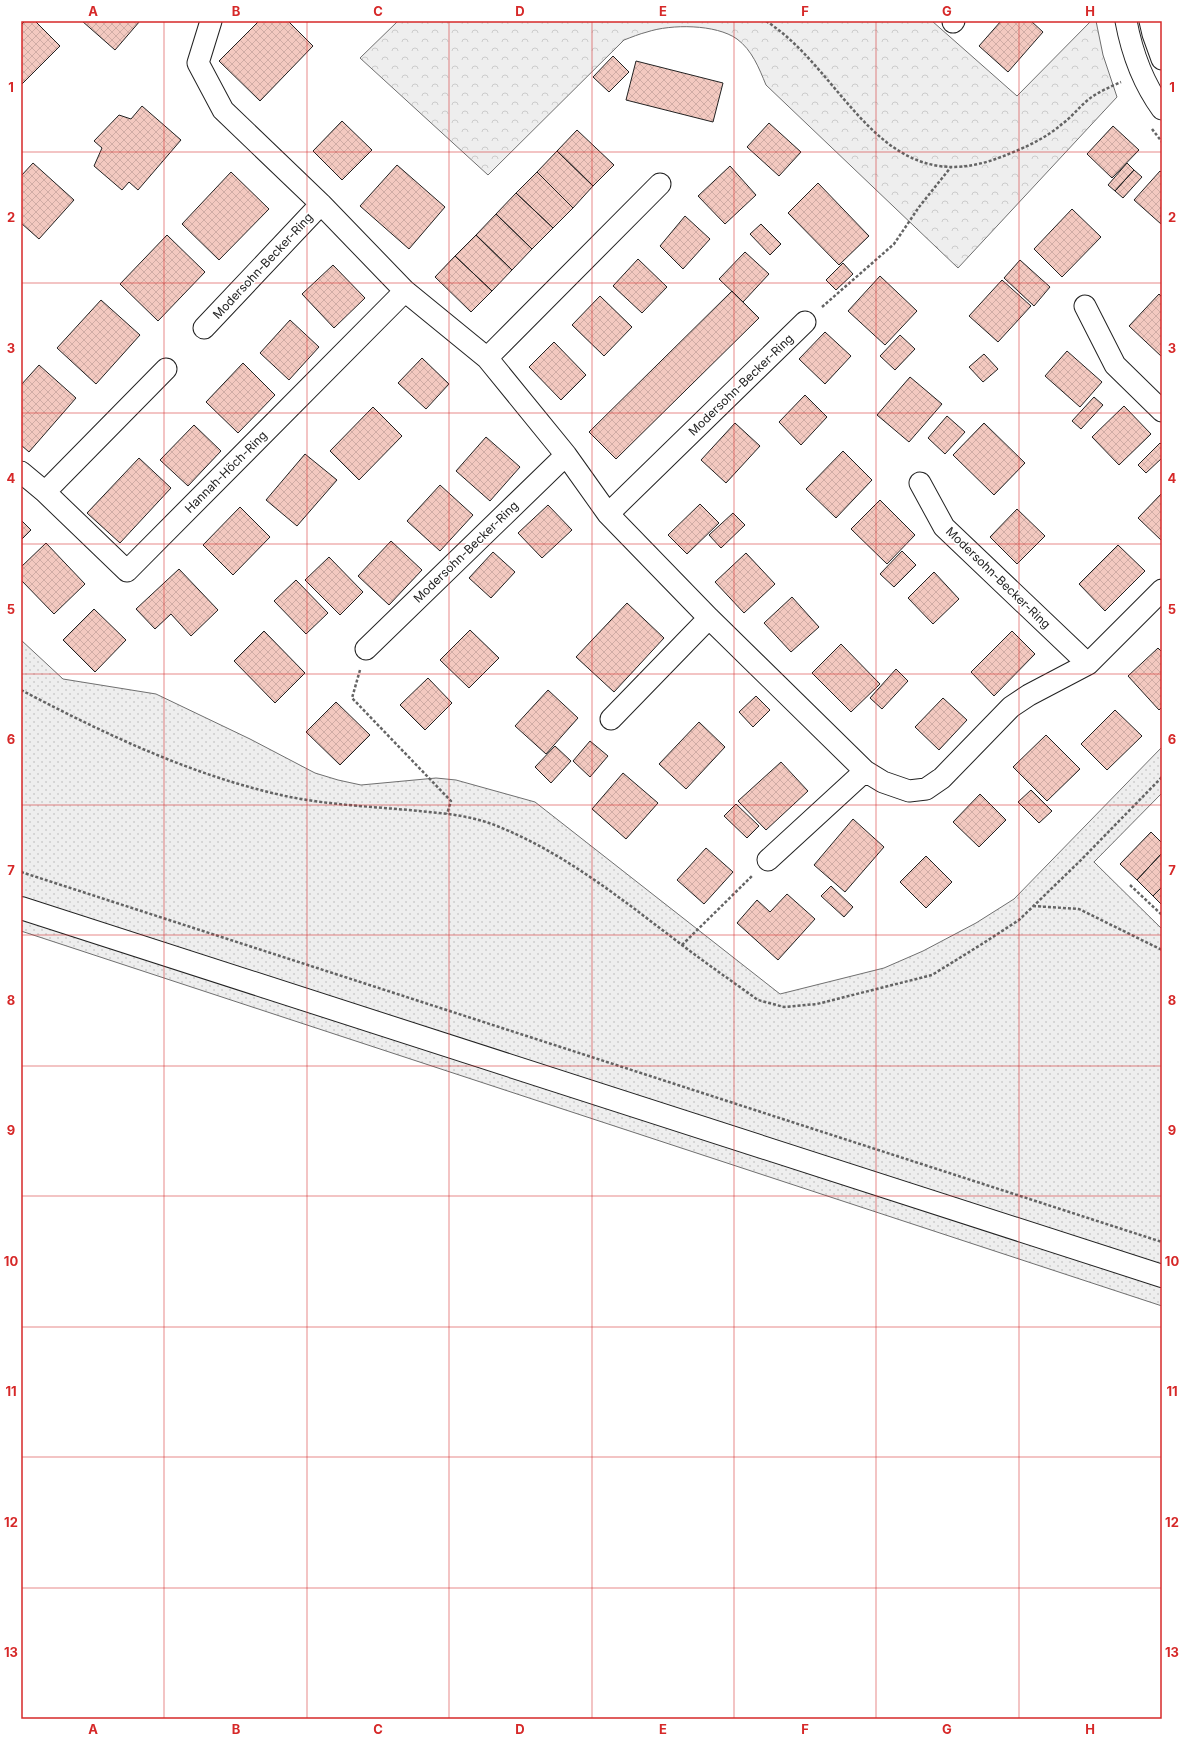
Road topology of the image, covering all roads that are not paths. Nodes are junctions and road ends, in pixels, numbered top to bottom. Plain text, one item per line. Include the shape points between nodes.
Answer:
1 (211, 21) edge
2 (1126, 21) edge
3 (1150, 21) edge
4 (1162, 59) edge
5 (1162, 109) edge
6 (660, 184) dead end
7 (322, 204) junction
8 (405, 292) junction
9 (1085, 306) dead end
10 (806, 322) road end
11 (204, 328) dead end
12 (487, 358) junction
13 (166, 369) dead end
14 (1162, 411) edge
15 (566, 455) junction
16 (21, 472) edge
17 (920, 483) dead end
18 (45, 492) junction
19 (608, 514) junction
20 (1162, 590) edge
21 (709, 618) junction
22 (366, 649) road end
23 (1088, 664) junction
24 (611, 719) dead end
25 (865, 771) junction
26 (768, 860) road end
27 (21, 908) edge
28 (1162, 1276) edge

1 - 7 street, Modersohn-Becker-Ring via 198,63 223,110
2 - 5 street via 1131,47 1142,74
3 - 4 street
6 - 12 street
7 - 8 street, Modersohn-Becker-Ring
7 - 11 street, Modersohn-Becker-Ring
8 - 12 street, Modersohn-Becker-Ring
8 - 18 street, Hannah-Höch-Ring via 127,571
9 - 14 street via 1115,365
10 - 19 street, Modersohn-Becker-Ring
12 - 15 street, Modersohn-Becker-Ring
13 - 18 street
15 - 19 street, Modersohn-Becker-Ring
15 - 22 street, Modersohn-Becker-Ring
16 - 18 street, Hannah-Höch-Ring
17 - 23 street, Modersohn-Becker-Ring via 944,527
19 - 21 street, Modersohn-Becker-Ring
20 - 23 street, Modersohn-Becker-Ring
21 - 24 street
21 - 25 street, Modersohn-Becker-Ring
23 - 25 street, Modersohn-Becker-Ring via 1010,707 942,778 926,789 909,791 883,782
25 - 26 street
27 - 28 main road

